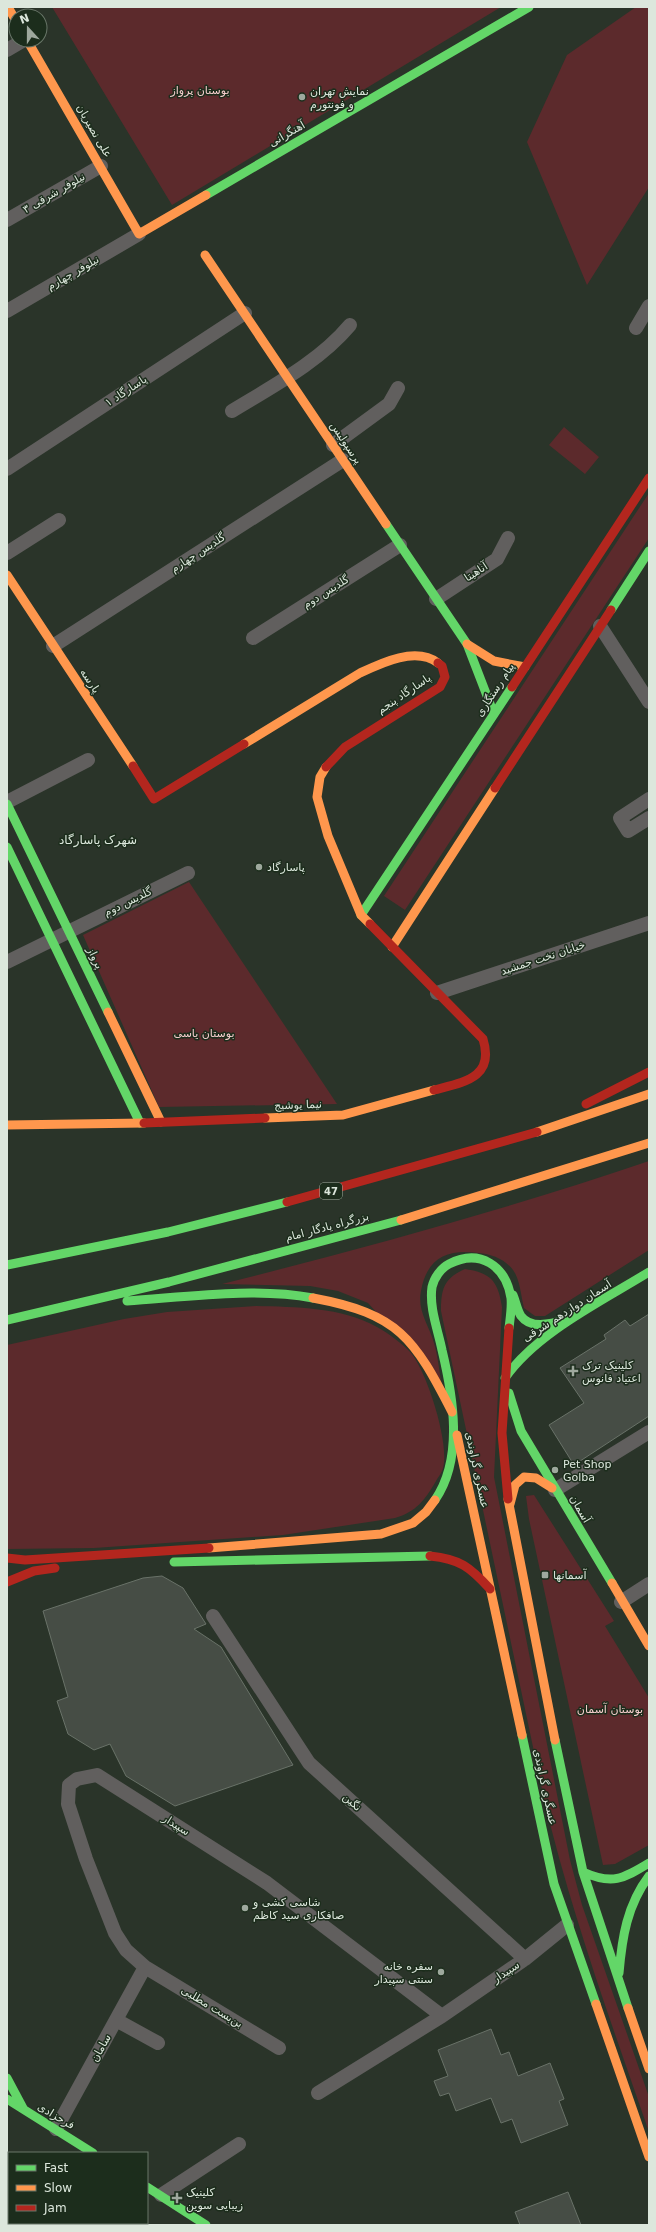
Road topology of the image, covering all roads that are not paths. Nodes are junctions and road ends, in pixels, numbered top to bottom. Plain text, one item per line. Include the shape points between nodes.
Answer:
1 (529, 7) edge
2 (32, 48) edge
3 (101, 166) junction
4 (7, 220) edge
5 (140, 234) junction
6 (205, 255) dead end
7 (649, 306) edge
8 (7, 311) edge
9 (245, 314) junction
10 (350, 325) dead end
11 (636, 328) dead end
12 (287, 377) junction
13 (398, 388) dead end
14 (232, 411) dead end
15 (333, 445) junction
16 (343, 460) junction
17 (7, 469) edge
18 (649, 478) edge
19 (59, 520) dead end
20 (508, 538) dead end
21 (400, 545) junction
22 (649, 551) edge
23 (7, 553) edge
24 (7, 575) edge
25 (436, 599) junction
26 (600, 626) junction
27 (253, 638) dead end
28 (467, 644) junction
29 (53, 646) junction
30 (525, 667) junction
31 (644, 683) edge
32 (649, 702) edge
33 (494, 714) junction
34 (88, 760) dead end
35 (154, 799) joint
36 (649, 799) edge
37 (7, 803) edge
38 (649, 818) edge
39 (7, 847) edge
40 (188, 873) dead end
41 (361, 915) junction
42 (649, 923) edge
43 (69, 931) junction
44 (52, 940) junction
45 (392, 947) junction
46 (7, 962) edge
47 (437, 993) junction
48 (649, 1072) edge
49 (649, 1094) edge
50 (161, 1122) junction
51 (140, 1123) junction
52 (7, 1125) edge
53 (525, 1136) junction
54 (649, 1143) edge
55 (7, 1265) edge
56 (649, 1272) edge
57 (509, 1285) junction
58 (78, 1304) junction
59 (589, 1310) junction
60 (7, 1320) edge
61 (505, 1378) junction
62 (452, 1412) junction
63 (649, 1432) edge
64 (556, 1490) junction
65 (510, 1510) junction
66 (7, 1558) edge
67 (161, 1563) dead end
68 (123, 1564) dead end
69 (7, 1582) edge
70 (649, 1584) edge
71 (492, 1591) junction
72 (622, 1602) junction
73 (213, 1616) dead end
74 (649, 1646) edge
75 (649, 1863) edge
76 (583, 1872) junction
77 (649, 1876) edge
78 (567, 1925) junction
79 (525, 1959) junction
80 (145, 1967) junction
81 (619, 1980) junction
82 (442, 2016) junction
83 (116, 2020) junction
84 (158, 2043) dead end
85 (279, 2048) dead end
86 (649, 2069) edge
87 (7, 2078) edge
88 (318, 2093) dead end
89 (7, 2099) edge
90 (25, 2111) junction
91 (56, 2129) junction
92 (239, 2144) dead end
93 (91, 2152) edge
94 (649, 2157) edge
95 (148, 2188) edge
96 (160, 2195) junction
97 (206, 2225) edge

1 - 5 main road, آهنگرانی
2 - 3 main road, علی نصیریان
3 - 4 street, نیلوفر شرقی ۳
3 - 5 main road, علی نصیریان
5 - 8 street, نیلوفر چهارم
6 - 9 main road, پرسپولیس
7 - 11 street
9 - 12 main road, پرسپولیس
9 - 17 street, پاسارگاد ۱
10 - 12 street via 337,340
12 - 14 street
12 - 15 main road, پرسپولیس
13 - 15 street via 389,404
15 - 16 main road, پرسپولیس
16 - 21 main road, پرسپولیس
16 - 29 street, گلدیس چهارم
18 - 30 main road, پیام رستگاری
19 - 23 street
20 - 25 street, آناهیتا via 497,559
21 - 25 main road, پرسپولیس
21 - 27 street, گلدیس دوم
22 - 26 main road
24 - 29 main road, پارسه
25 - 28 main road, پرسپولیس
26 - 31 street
26 - 45 main road
28 - 30 main road, پرسپولیس via 483,658 504,666
28 - 33 main road, پرسپولیس
29 - 35 main road, پارسه
30 - 33 main road, پیام رستگاری
31 - 32 street
33 - 41 main road, پیام رستگاری
34 - 37 street
35 - 41 main road, پاسارگاد پنجم via 360,673 384,661 408,656 430,658 441,665 446,677 440,686 345,747 328,762 320,777 317,797 328,836
36 - 38 street via 620,818 628,831
37 - 43 main road, پرواز
39 - 44 main road
40 - 43 street, گلدیس دوم
41 - 45 main road, نیما یوشیج
42 - 47 street, خیابان تخت جمشید
43 - 44 street, گلدیس دوم
43 - 50 main road, پرواز
44 - 46 street, گلدیس دوم
44 - 51 main road
45 - 47 main road, نیما یوشیج
47 - 50 main road, نیما یوشیج via 483,1039 489,1054 483,1068 469,1081 343,1115
48 - 53 main road
49 - 53 main road, 47
50 - 51 main road, نیما یوشیج
51 - 52 main road, نیما یوشیج
53 - 55 main road, 47 via 330,1191 168,1232
54 - 58 main road, بزرگراه یادگار امام via 543,1178 345,1236
56 - 59 main road, آسمان دوازدهم شرقی
57 - 59 main road via 520,1314 531,1324 546,1324
57 - 61 main road, عسگری گراوندی via 511,1300
57 - 62 main road via 501,1271 488,1261 473,1257 457,1260 443,1268 434,1281 432,1296 435,1320 446,1364
58 - 60 main road, بزرگراه یادگار امام
58 - 62 main road via 240,1295 314,1298 342,1303 383,1320 401,1332 416,1348
59 - 61 main road, آسمان دوازدهم شرقی via 526,1351
61 - 64 main road, آسمان via 521,1431
61 - 65 main road, عسگری گراوندی via 502,1440
62 - 66 main road via 451,1453 447,1477 440,1495 418,1519 386,1533 278,1544 25,1560
62 - 71 main road, عسگری گراوندی
63 - 64 street
64 - 65 main road via 540,1478 531,1475 523,1477 518,1480 512,1492
64 - 72 main road, آسمان
65 - 76 main road, عسگری گراوندی
67 - 71 main road via 424,1555 453,1558 464,1564
68 - 69 main road via 77,1565 34,1571
70 - 72 street
71 - 78 main road, عسگری گراوندی via 554,1884
72 - 74 main road, آسمان
73 - 79 street, نگین via 309,1763
75 - 76 main road via 627,1876 610,1882
76 - 81 main road, عسگری گراوندی
77 - 81 main road via 642,1884 630,1910 622,1947
78 - 79 street, سپیدار
78 - 94 main road, عسگری گراوندی
79 - 82 street, سپیدار
80 - 82 street, سپیدار via 126,1950 115,1933 86,1859 68,1804 69,1785 76,1779 97,1775 268,1883
80 - 83 street, سامان
80 - 85 street, بن‌بست مطلبی
81 - 86 main road, عسگری گراوندی
82 - 88 street, سپیدار
83 - 84 street
83 - 91 street, سامان
87 - 90 main road
89 - 90 main road, فرحزادی
90 - 91 main road, فرحزادی
91 - 93 main road, فرحزادی
92 - 96 street
95 - 96 main road
96 - 97 main road

